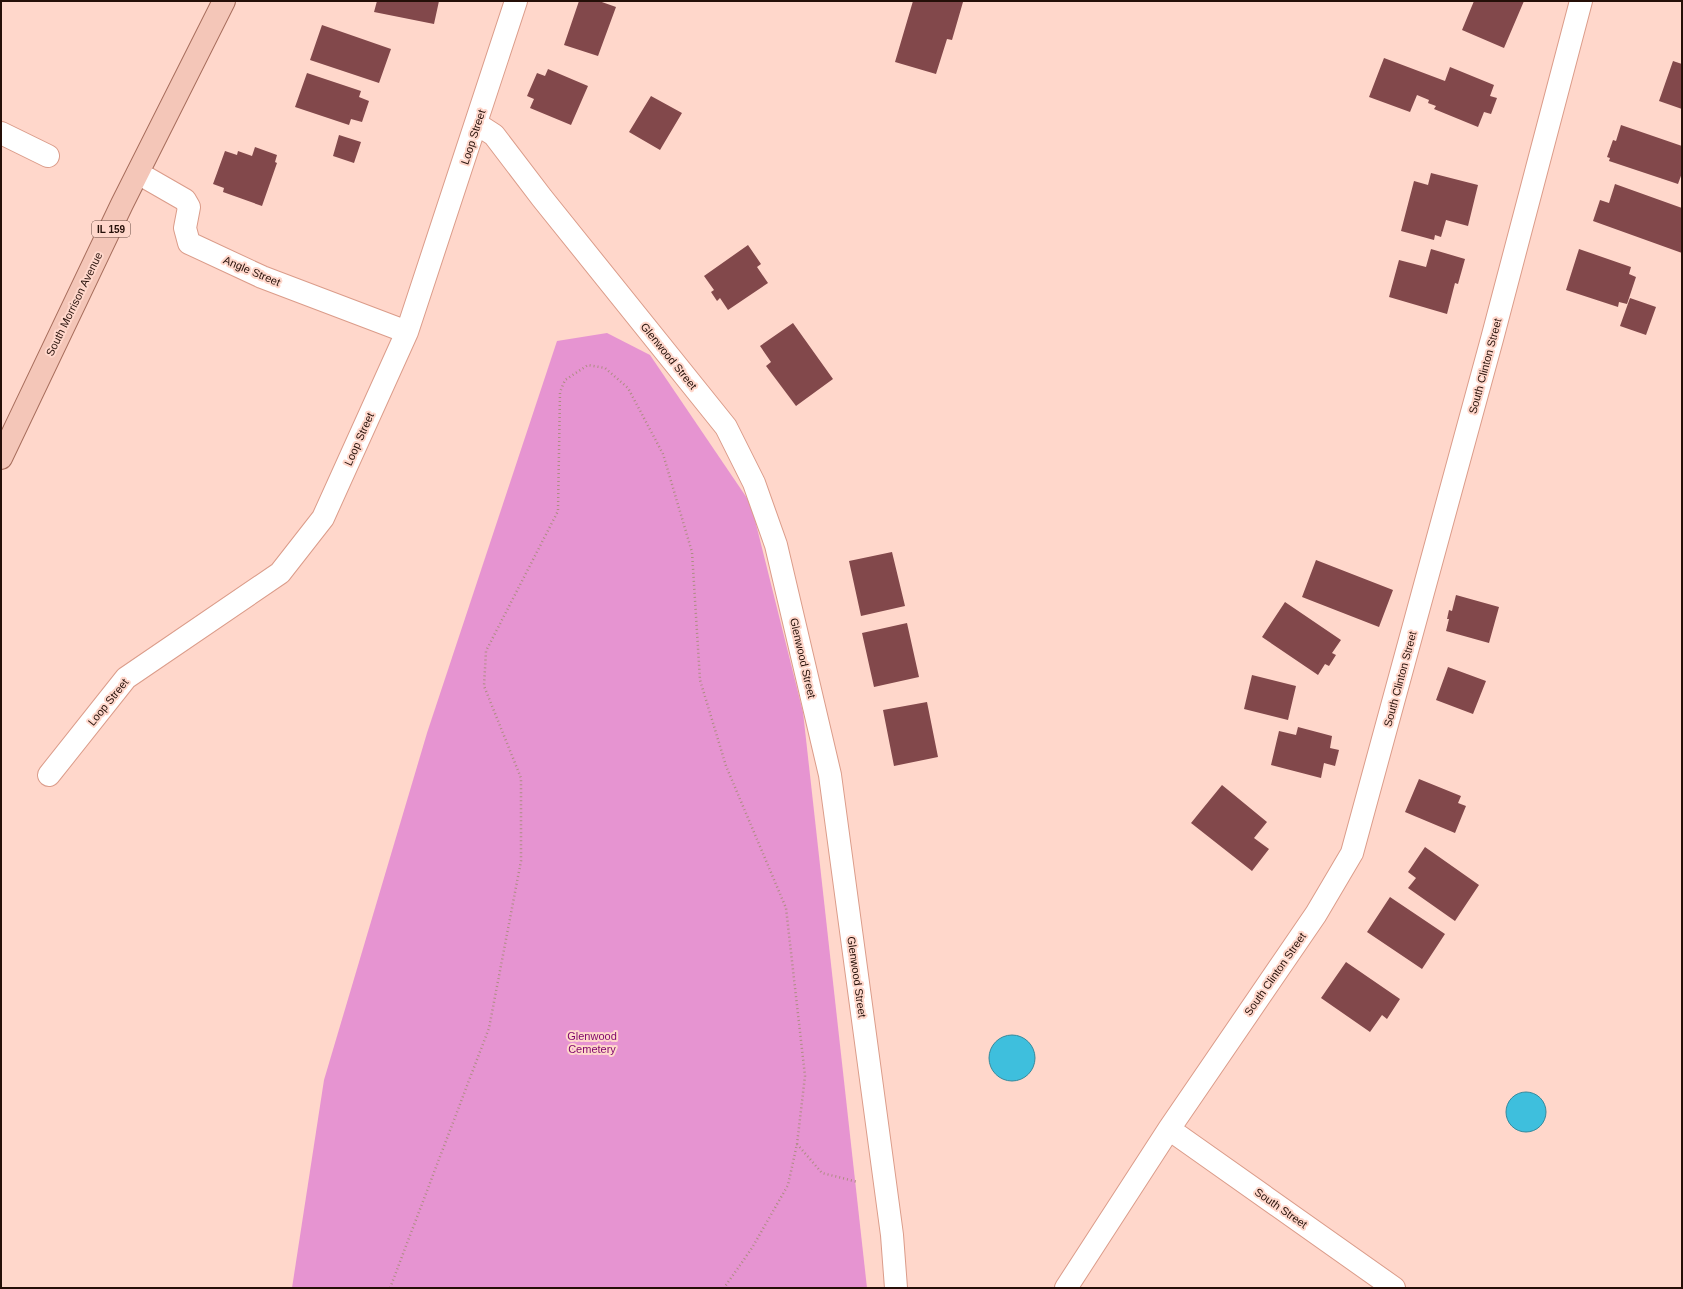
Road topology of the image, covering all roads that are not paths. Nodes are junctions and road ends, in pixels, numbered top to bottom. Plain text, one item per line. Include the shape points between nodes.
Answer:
1 (224, 1) edge
2 (516, 1) edge
3 (1581, 1) edge
4 (477, 124) junction
5 (1, 133) edge
6 (48, 156) dead end
7 (138, 173) junction
8 (407, 332) junction
9 (1, 458) edge
10 (49, 775) dead end
11 (1169, 1129) junction
12 (896, 1288) edge
13 (1066, 1288) edge
14 (1394, 1288) edge

1 - 7 main road, South Morrison Avenue / IL 159
2 - 4 street, Loop Street
3 - 11 street, South Clinton Street via 1352,853 1316,914
4 - 8 street, Loop Street
4 - 12 street, Glenwood Street via 494,135 726,427 754,483 776,544 830,775 892,1235
5 - 6 street
7 - 8 street, Angle Street via 185,200 189,207 185,228 190,243 262,277
7 - 9 main road, South Morrison Avenue / IL 159
8 - 10 street, Loop Street via 323,518 280,573 126,678
11 - 13 street, South Clinton Street
11 - 14 street, South Street

